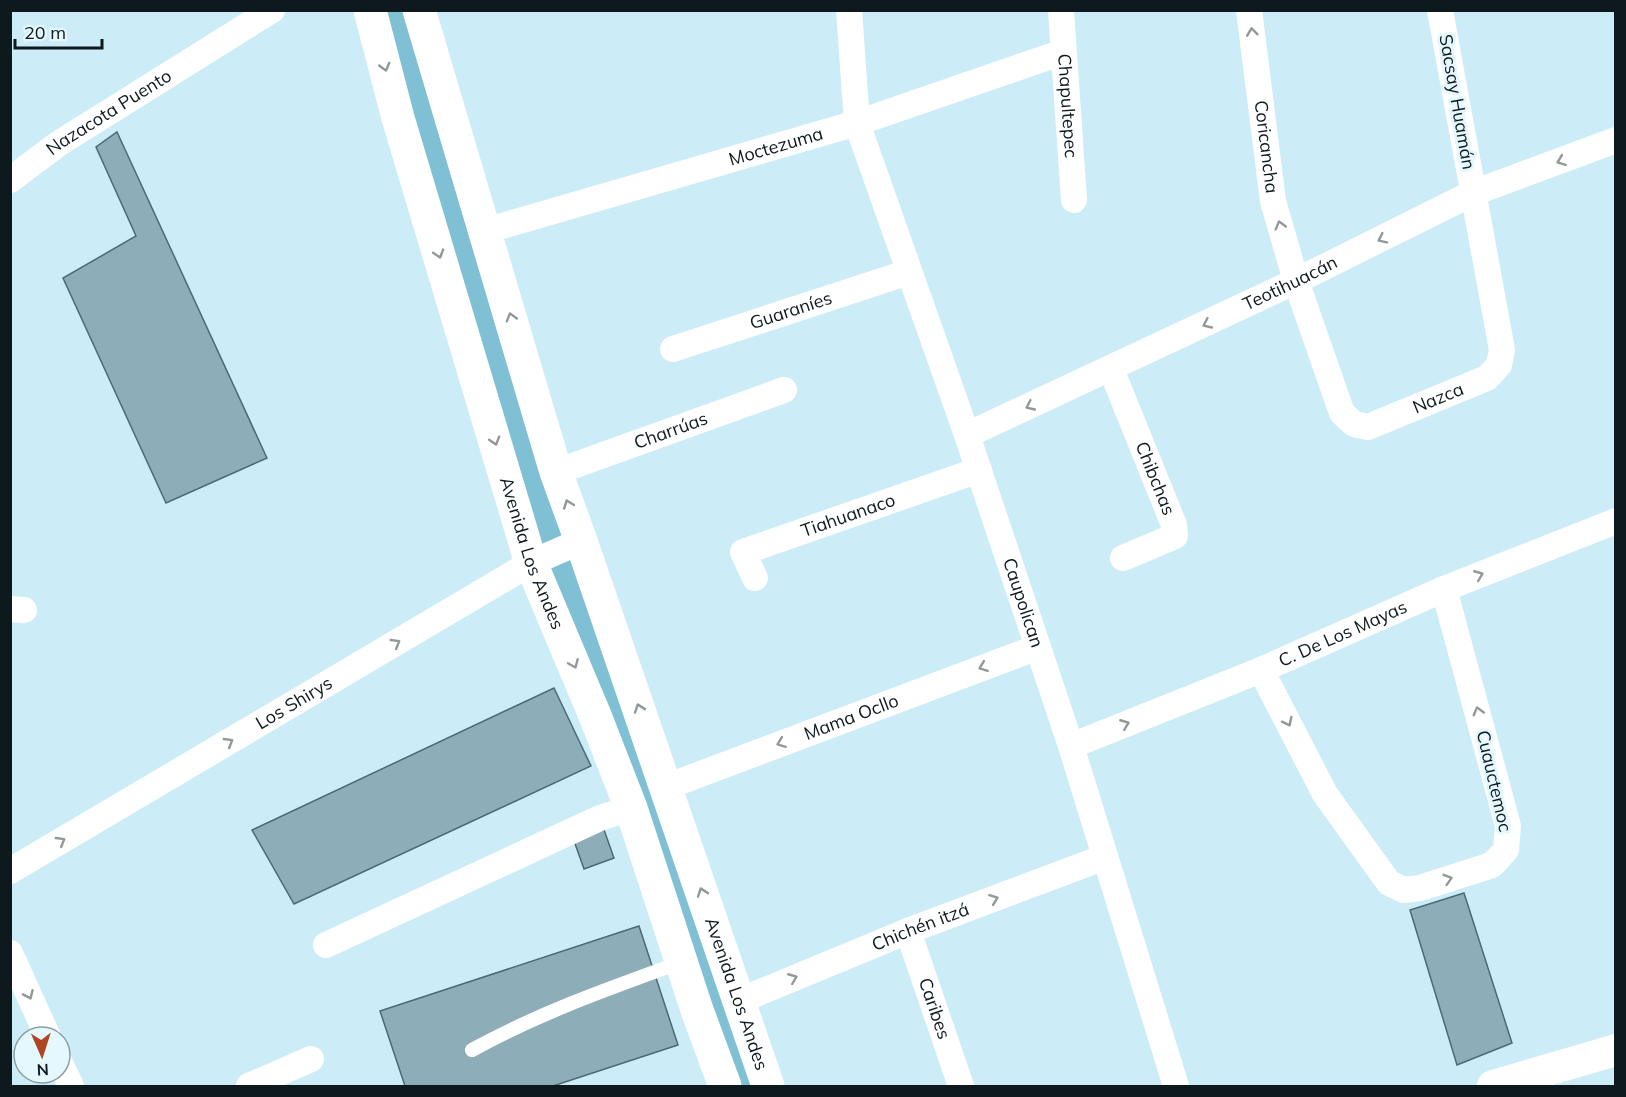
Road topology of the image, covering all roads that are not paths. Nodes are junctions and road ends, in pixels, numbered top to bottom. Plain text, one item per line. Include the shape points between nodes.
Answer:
1 (272, 10) edge
2 (370, 10) edge
3 (419, 10) edge
4 (849, 10) edge
5 (1061, 10) edge
6 (1250, 10) edge
7 (1440, 10) edge
8 (1063, 52) junction
9 (856, 123) junction
10 (1616, 140) edge
11 (10, 180) edge
12 (1473, 193) junction
13 (1074, 200) dead end
14 (485, 231) junction
15 (909, 272) junction
16 (1296, 281) junction
17 (673, 349) dead end
18 (1111, 369) junction
19 (784, 390) dead end
20 (967, 435) junction
21 (979, 470) junction
22 (556, 472) junction
23 (1616, 520) edge
24 (581, 541) junction
25 (1123, 558) dead end
26 (531, 563) junction
27 (755, 578) dead end
28 (1444, 589) junction
29 (1038, 646) junction
30 (1262, 670) junction
31 (1071, 746) junction
32 (666, 787) junction
33 (631, 808) junction
34 (1105, 857) junction
35 (10, 871) edge
36 (908, 931) junction
37 (326, 945) dead end
38 (10, 953) edge
39 (682, 962) junction
40 (739, 1001) junction
41 (43, 1025) edge
42 (472, 1050) dead end
43 (1616, 1050) edge
44 (311, 1059) dead end
45 (1546, 1078) edge
46 (249, 1086) edge
47 (725, 1086) edge
48 (768, 1086) edge
49 (961, 1086) edge
50 (1176, 1086) edge
51 (1493, 1086) edge

1 - 11 street, Nazacota Puento via 58,144
2 -> 26 main road, Avenida Los Andes via 398,118
3 - 14 main road, Avenida Los Andes
4 - 9 street, Caupolican
5 - 8 street, Chapultepec
16 -> 6 street, Coricancha via 1273,201
7 - 12 street, Sacsay Huamán
8 - 9 street, Moctezuma
8 - 13 street, Chapultepec
9 - 14 street, Moctezuma
9 - 15 street, Caupolican
10 -> 12 street, Teotihuacán
12 -> 16 street, Teotihuacán
12 - 16 street, Nazca via 1502,350 1499,365 1487,378 1368,427 1354,424 1342,413
22 -> 14 main road, Avenida Los Andes
15 - 17 street, Guaraníes
15 - 20 street, Caupolican
16 -> 18 street, Teotihuacán
18 -> 20 street, Teotihuacán
18 - 25 street, Chibchas via 1174,525 1175,536
19 - 22 street, Charrúas
20 - 21 street, Caupolican
21 - 27 street, Tiahuanaco via 743,552
21 - 29 street, Caupolican
24 -> 22 main road, Avenida Los Andes
28 -> 23 street, C. De Los Mayas
24 - 26 street, Los Shirys
32 -> 24 main road, Avenida Los Andes
26 -> 33 main road, Avenida Los Andes
35 -> 26 street, Los Shirys
28 - 30 street, C. De Los Mayas
30 -> 28 street, Cuauctemoc via 1325,794 1389,883 1404,890 1420,888 1492,865 1506,850 1508,826
29 - 31 street, Caupolican
29 -> 32 street, Mama Ocllo
31 -> 30 street, C. De Los Mayas
31 - 34 street, Caupolican
40 -> 32 main road, Avenida Los Andes
33 - 37 street via 600,818
33 - 39 main road, Avenida Los Andes
36 -> 34 street, Chichén itzá
34 - 50 street, Caupolican
40 -> 36 street, Chichén itzá
36 - 49 street, Caribes
38 -> 41 street
39 - 42 lane via 581,999
39 - 47 main road, Avenida Los Andes
40 - 48 main road, Avenida Los Andes
43 - 45 street
44 - 46 street
45 - 51 street

